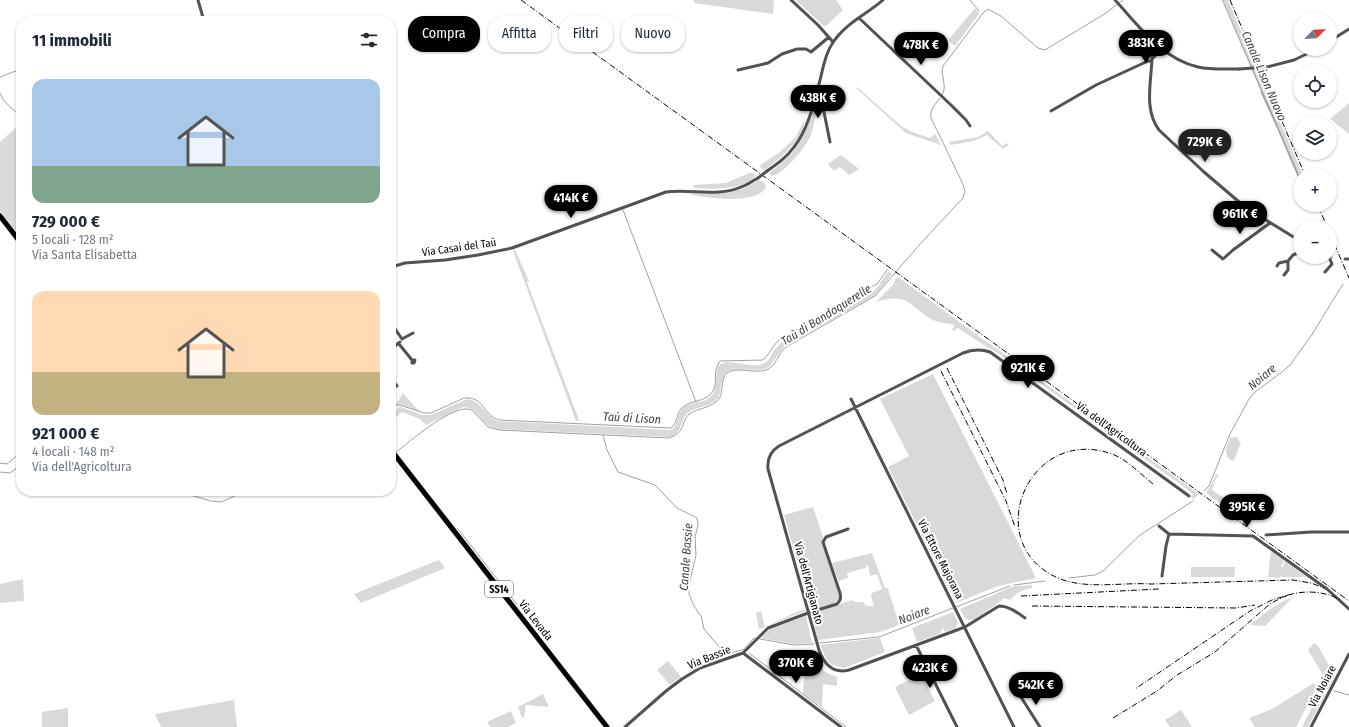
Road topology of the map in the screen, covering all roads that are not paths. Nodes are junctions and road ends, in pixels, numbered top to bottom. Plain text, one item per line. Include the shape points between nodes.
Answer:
1 (198, 0) edge
2 (791, 0) edge
3 (883, 0) edge
4 (1118, 2) edge
5 (203, 16) edge
6 (859, 18) junction
7 (1349, 29) edge
8 (829, 37) junction
9 (1149, 37) junction
10 (1337, 37) edge
11 (833, 42) junction
12 (1159, 47) junction
13 (1152, 50) junction
14 (1165, 52) junction
15 (1157, 54) junction
16 (1302, 56) edge
17 (1152, 60) junction
18 (738, 70) dead end
19 (817, 90) junction
20 (1051, 111) dead end
21 (970, 126) dead end
22 (830, 142) dead end
23 (0, 216) edge
24 (1270, 223) junction
25 (16, 237) edge
26 (1293, 237) edge
27 (1212, 250) dead end
28 (1293, 255) edge
29 (1288, 261) junction
30 (1332, 264) edge
31 (396, 266) edge
32 (1277, 266) dead end
33 (1325, 272) dead end
34 (1284, 275) dead end
35 (396, 330) edge
36 (413, 334) dead end
37 (402, 339) junction
38 (399, 344) junction
39 (396, 346) edge
40 (412, 360) dead end
41 (851, 399) dead end
42 (855, 408) junction
43 (396, 456) edge
44 (1189, 496) dead end
45 (1159, 526) dead end
46 (848, 529) dead end
47 (1349, 532) edge
48 (1169, 534) junction
49 (1266, 535) dead end
50 (1162, 576) dead end
51 (1349, 609) edge
52 (808, 613) junction
53 (1025, 618) dead end
54 (965, 627) junction
55 (916, 645) junction
56 (743, 653) junction
57 (1349, 654) edge
58 (1019, 694) dead end
59 (607, 727) edge
60 (625, 727) edge
61 (841, 727) edge
62 (957, 727) edge
63 (1014, 727) edge
64 (1040, 727) edge
65 (1311, 727) edge

1 - 5 street
2 - 8 street
3 - 6 street
4 - 9 street
6 - 11 street via 843,30
6 - 21 street
7 - 10 street
8 - 11 street
8 - 18 street via 811,52 797,49 782,54 768,63
9 - 12 street
9 - 13 street
11 - 19 street
12 - 13 street
12 - 14 street
12 - 15 street
13 - 17 street
14 - 15 street
14 - 16 street, bridge via 1199,68 1214,69 1267,67
15 - 17 street
17 - 20 street via 1096,85
17 - 24 street via 1150,110 1157,127 1245,207
19 - 22 street via 821,97
19 - 31 street, Via Casai del Taù, bridge via 806,126 796,145 767,172 741,188 727,191 666,192 512,248 445,260 405,262
23 - 25 main road
24 - 26 street
24 - 27 street via 1223,259
28 - 29 street
29 - 32 street via 1279,262
29 - 34 street via 1288,270
30 - 33 street
35 - 37 street
36 - 37 street
37 - 38 street
38 - 39 street
38 - 40 street
41 - 42 street, Via Ettore Majorana
42 - 44 street, Via dell'Agricoltura via 963,352 983,350 990,352
42 - 52 street, Via dell'Artigianato via 779,446 769,458 768,469
42 - 54 street, Via Ettore Majorana
43 - 59 main road, Via Levada / SS14
45 - 48 street
46 - 52 street via 826,537 823,542 840,593 840,602
47 - 49 street
48 - 50 street
48 - 51 street via 1253,536 1327,589
52 - 55 street, Via dell'Artigianato via 821,656 825,664 832,669 849,670
52 - 56 street via 768,628
53 - 54 street, Via dell'Artigianato via 1015,611 999,606
54 - 55 street, Via dell'Artigianato
54 - 63 street, Via Ettore Majorana
55 - 62 street
56 - 60 street, Via Bassie via 700,668 682,679
56 - 61 street, Via Bassie
57 - 65 street, Via Noiare
58 - 64 street

